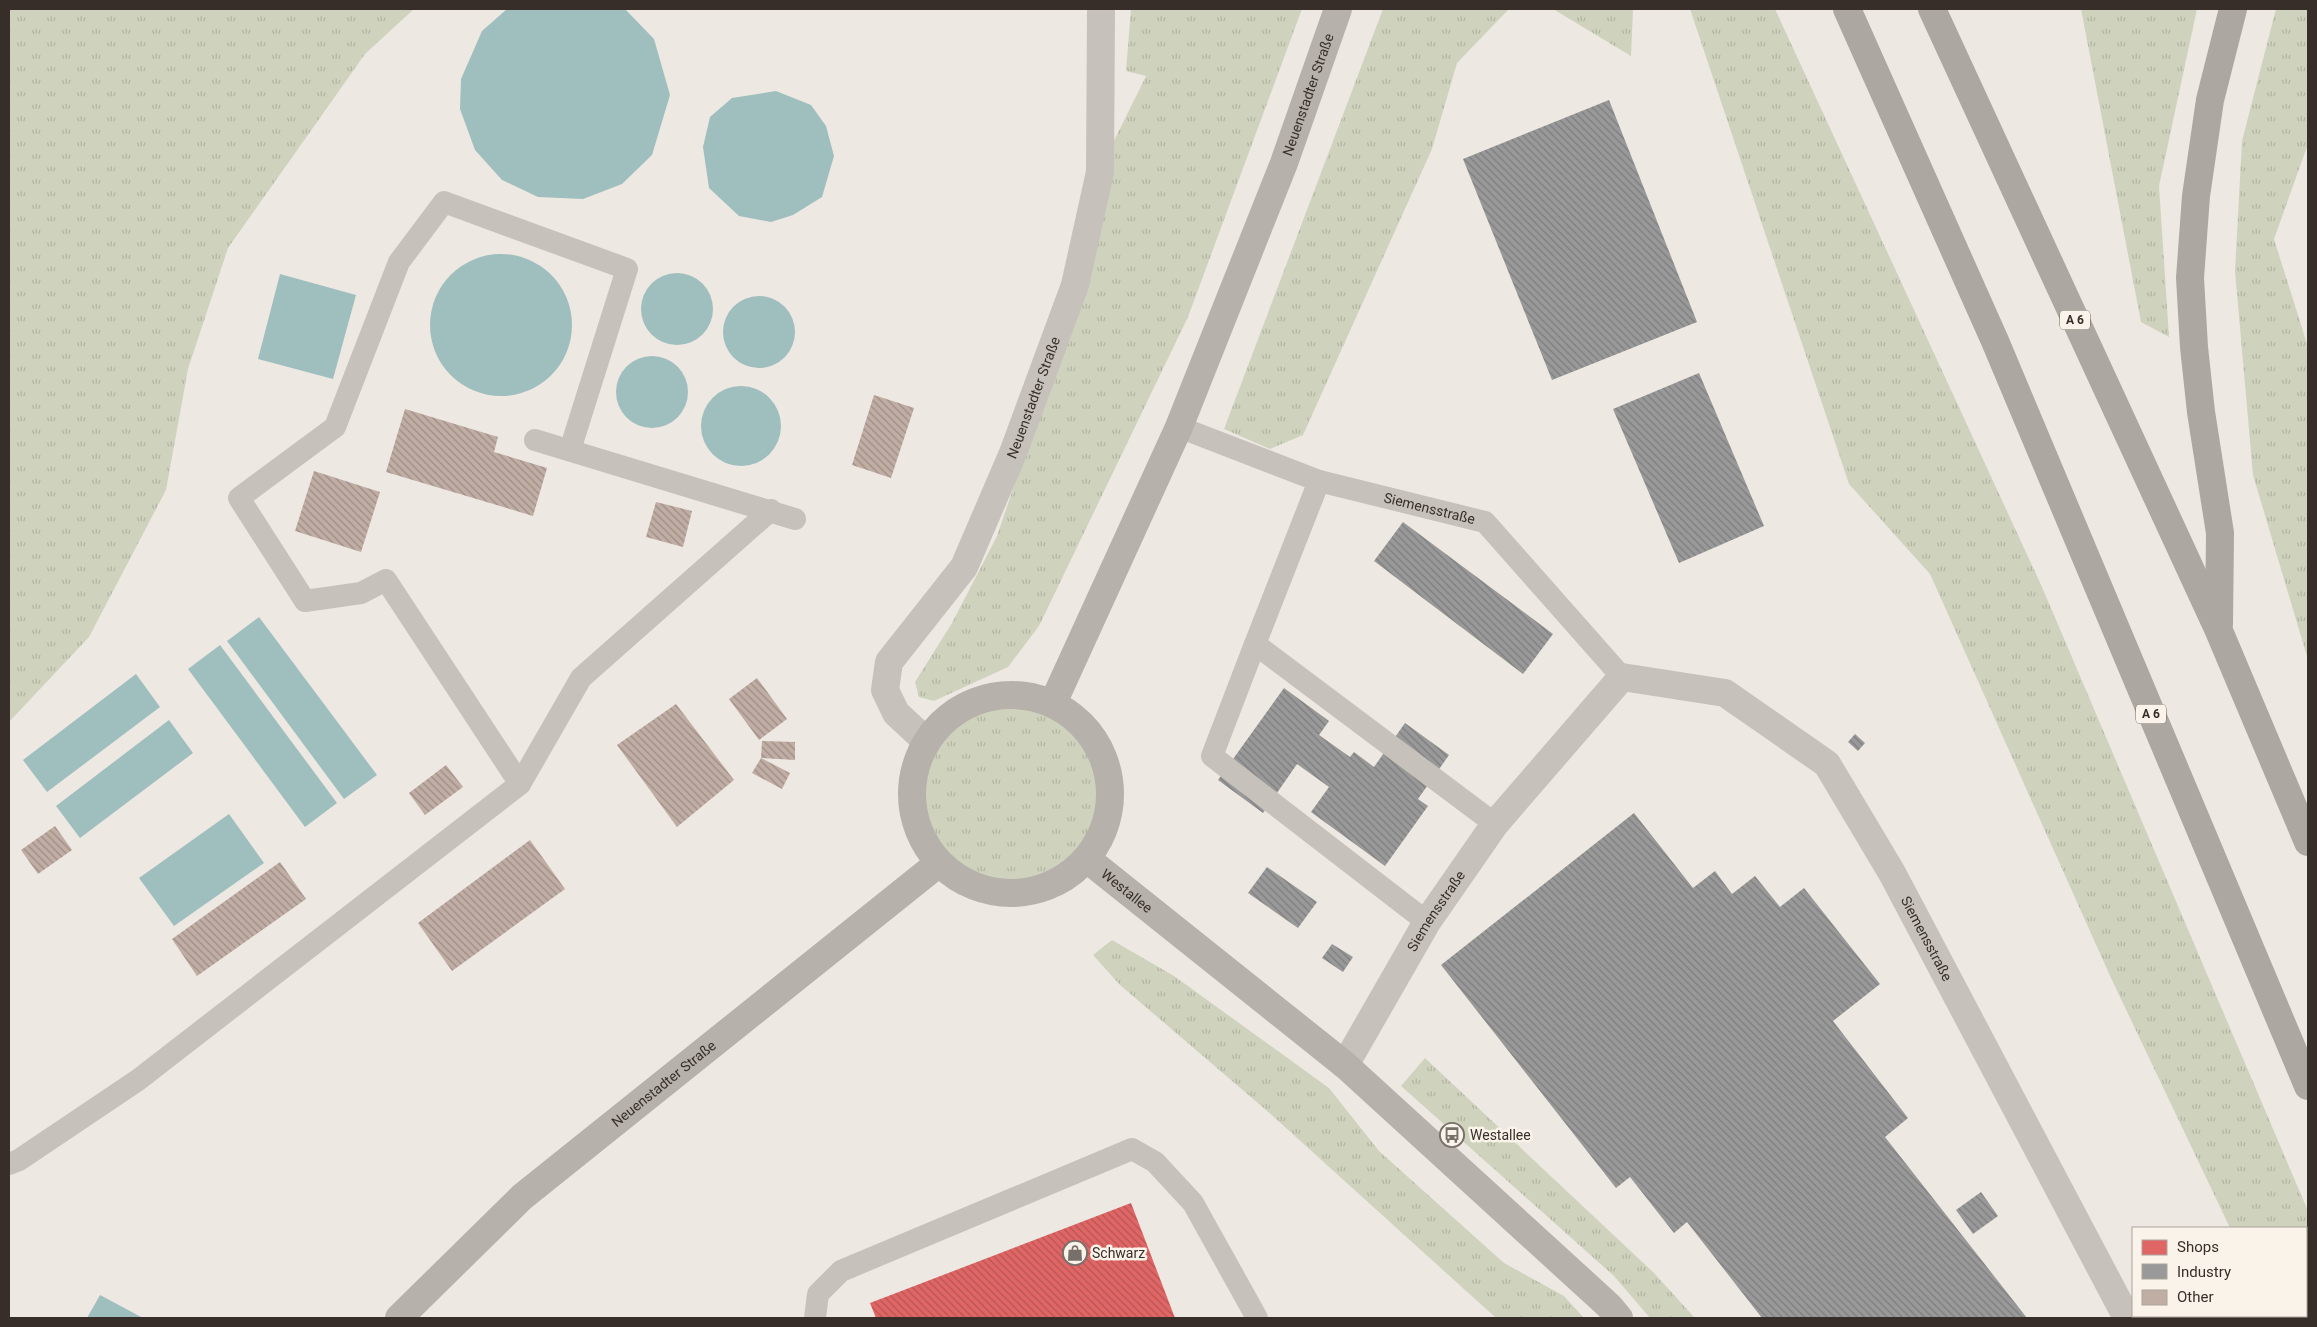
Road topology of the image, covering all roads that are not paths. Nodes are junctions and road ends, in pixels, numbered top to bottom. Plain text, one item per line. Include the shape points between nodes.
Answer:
1 (1101, 9) edge
2 (1338, 9) edge
3 (1847, 9) edge
4 (1932, 9) edge
5 (2233, 9) edge
6 (1179, 427) junction
7 (535, 440) dead end
8 (570, 450) junction
9 (1319, 481) junction
10 (771, 510) junction
11 (795, 519) dead end
12 (2219, 631) junction
13 (1254, 644) junction
14 (1622, 677) junction
15 (1053, 703) junction
16 (926, 741) junction
17 (520, 784) junction
18 (1496, 824) junction
19 (2308, 842) edge
20 (1087, 859) junction
21 (939, 863) junction
22 (1427, 922) junction
23 (1345, 1065) junction
24 (2308, 1086) edge
25 (9, 1164) edge
26 (399, 1318) edge
27 (815, 1318) edge
28 (1257, 1318) edge
29 (1619, 1318) edge
30 (2127, 1318) edge

1 - 16 street, Neuenstadter Straße via 1100,172 1075,286 1013,453 964,568 889,662 885,690 896,713
2 - 6 main road, Neuenstadter Straße via 1284,163
3 - 24 highway, A 6 via 1995,341
4 - 12 highway, A 6
5 - 12 highway via 2210,100 2196,196 2190,278 2201,412 2220,532
6 - 9 lane, Siemensstraße
6 - 15 main road, Neuenstadter Straße
7 - 8 lane
8 - 10 lane
8 - 17 lane via 626,269 444,202 399,262 335,427 239,498 305,602 362,593 386,580
9 - 13 lane
9 - 14 lane, Siemensstraße via 1485,522
10 - 11 lane
10 - 17 lane via 581,678
12 - 19 highway, A 6
13 - 18 lane
13 - 22 lane via 1212,756
14 - 18 street, Siemensstraße
14 - 30 street, Siemensstraße via 1725,693 1827,764 1892,872
15 - 16 main road via 1018,694 982,698 951,714
15 - 20 main road via 1083,724 1094,739 1108,772 1110,810 1097,844
16 - 21 main road via 913,776 913,814 922,840
17 - 25 lane via 138,1080 20,1160
18 - 22 street, Siemensstraße
20 - 21 main road via 1070,875 1050,886 1028,893 1005,894 966,883
20 - 23 main road, Westallee
21 - 26 main road, Neuenstadter Straße via 522,1197
22 - 23 street, Siemensstraße
23 - 29 main road, Westallee
27 - 28 lane via 818,1294 841,1271 1132,1149 1155,1162 1193,1203

